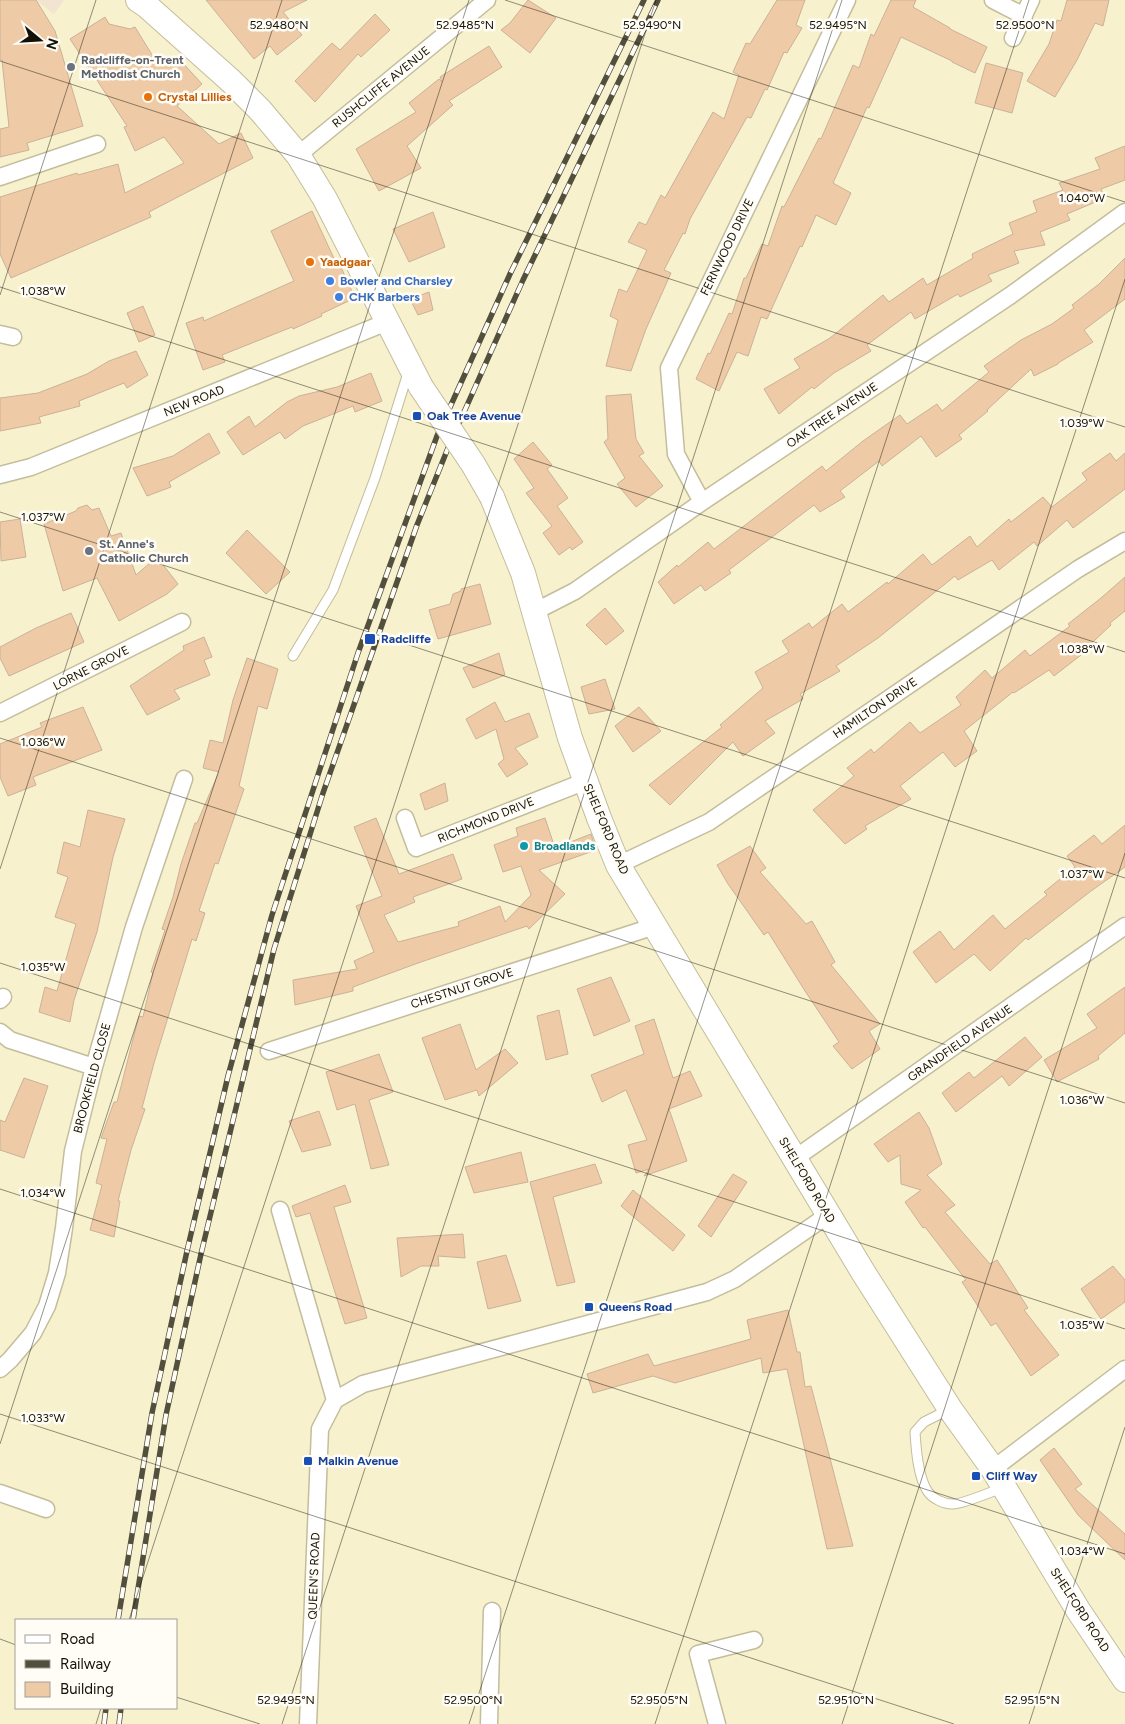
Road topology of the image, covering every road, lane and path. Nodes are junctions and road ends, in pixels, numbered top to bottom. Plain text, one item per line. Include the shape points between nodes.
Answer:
1 (487, 0) edge
2 (847, 0) edge
3 (993, 0) edge
4 (1031, 0) edge
5 (147, 2) edge
6 (1024, 16) junction
7 (1013, 38) dead end
8 (97, 144) dead end
9 (298, 156) junction
10 (0, 177) edge
11 (1125, 212) edge
12 (386, 322) junction
13 (410, 366) junction
14 (0, 475) edge
15 (702, 502) junction
16 (1125, 540) edge
17 (534, 612) junction
18 (182, 622) dead end
19 (293, 656) dead end
20 (0, 713) edge
21 (184, 779) dead end
22 (586, 781) junction
23 (405, 818) dead end
24 (618, 865) junction
25 (655, 926) junction
26 (1125, 926) edge
27 (0, 1032) edge
28 (269, 1051) dead end
29 (94, 1067) junction
30 (794, 1160) junction
31 (280, 1210) dead end
32 (828, 1215) junction
33 (0, 1369) edge
34 (1125, 1369) edge
35 (335, 1400) junction
36 (950, 1409) junction
37 (999, 1478) junction
38 (0, 1493) edge
39 (46, 1509) dead end
40 (492, 1611) dead end
41 (754, 1640) dead end
42 (1125, 1680) edge
43 (308, 1724) edge
44 (489, 1724) edge
45 (717, 1724) edge

1 - 9 street, RUSHCLIFFE AVENUE
2 - 15 street, FERNWOOD DRIVE via 669,368 676,454
3 - 6 street
4 - 6 street
5 - 9 street, SHELFORD ROAD via 260,110
6 - 7 street
8 - 10 street
9 - 12 street, SHELFORD ROAD via 325,199
11 - 15 street, OAK TREE AVENUE via 1011,295
12 - 13 street, SHELFORD ROAD
12 - 14 street, NEW ROAD via 31,468
13 - 17 street, SHELFORD ROAD, bridge via 492,497 523,573
13 - 19 lane via 375,478 336,582
15 - 17 street, OAK TREE AVENUE via 575,591
16 - 24 street, HAMILTON DRIVE via 709,822
17 - 22 street, SHELFORD ROAD via 570,738
18 - 20 street, LORNE GROVE
21 - 29 street, BROOKFIELD CLOSE via 134,927
22 - 23 street, RICHMOND DRIVE via 416,848
22 - 24 street, SHELFORD ROAD
24 - 25 street, SHELFORD ROAD
25 - 28 street, CHESTNUT GROVE
25 - 30 street, SHELFORD ROAD
26 - 30 street, GRANDFIELD AVENUE
27 - 29 street via 10,1040
29 - 33 street, BROOKFIELD CLOSE via 72,1152 64,1228 47,1306 33,1333
30 - 32 street, SHELFORD ROAD
31 - 35 street
32 - 35 street via 735,1279 706,1292 363,1384
32 - 36 street, SHELFORD ROAD
34 - 37 street
35 - 43 street, QUEEN'S ROAD via 320,1429
36 - 37 street, SHELFORD ROAD
36 - 37 lane via 924,1422 915,1432 919,1465 928,1493 953,1504
37 - 42 street, SHELFORD ROAD via 1073,1602
38 - 39 street
40 - 44 street
41 - 45 street via 698,1654

